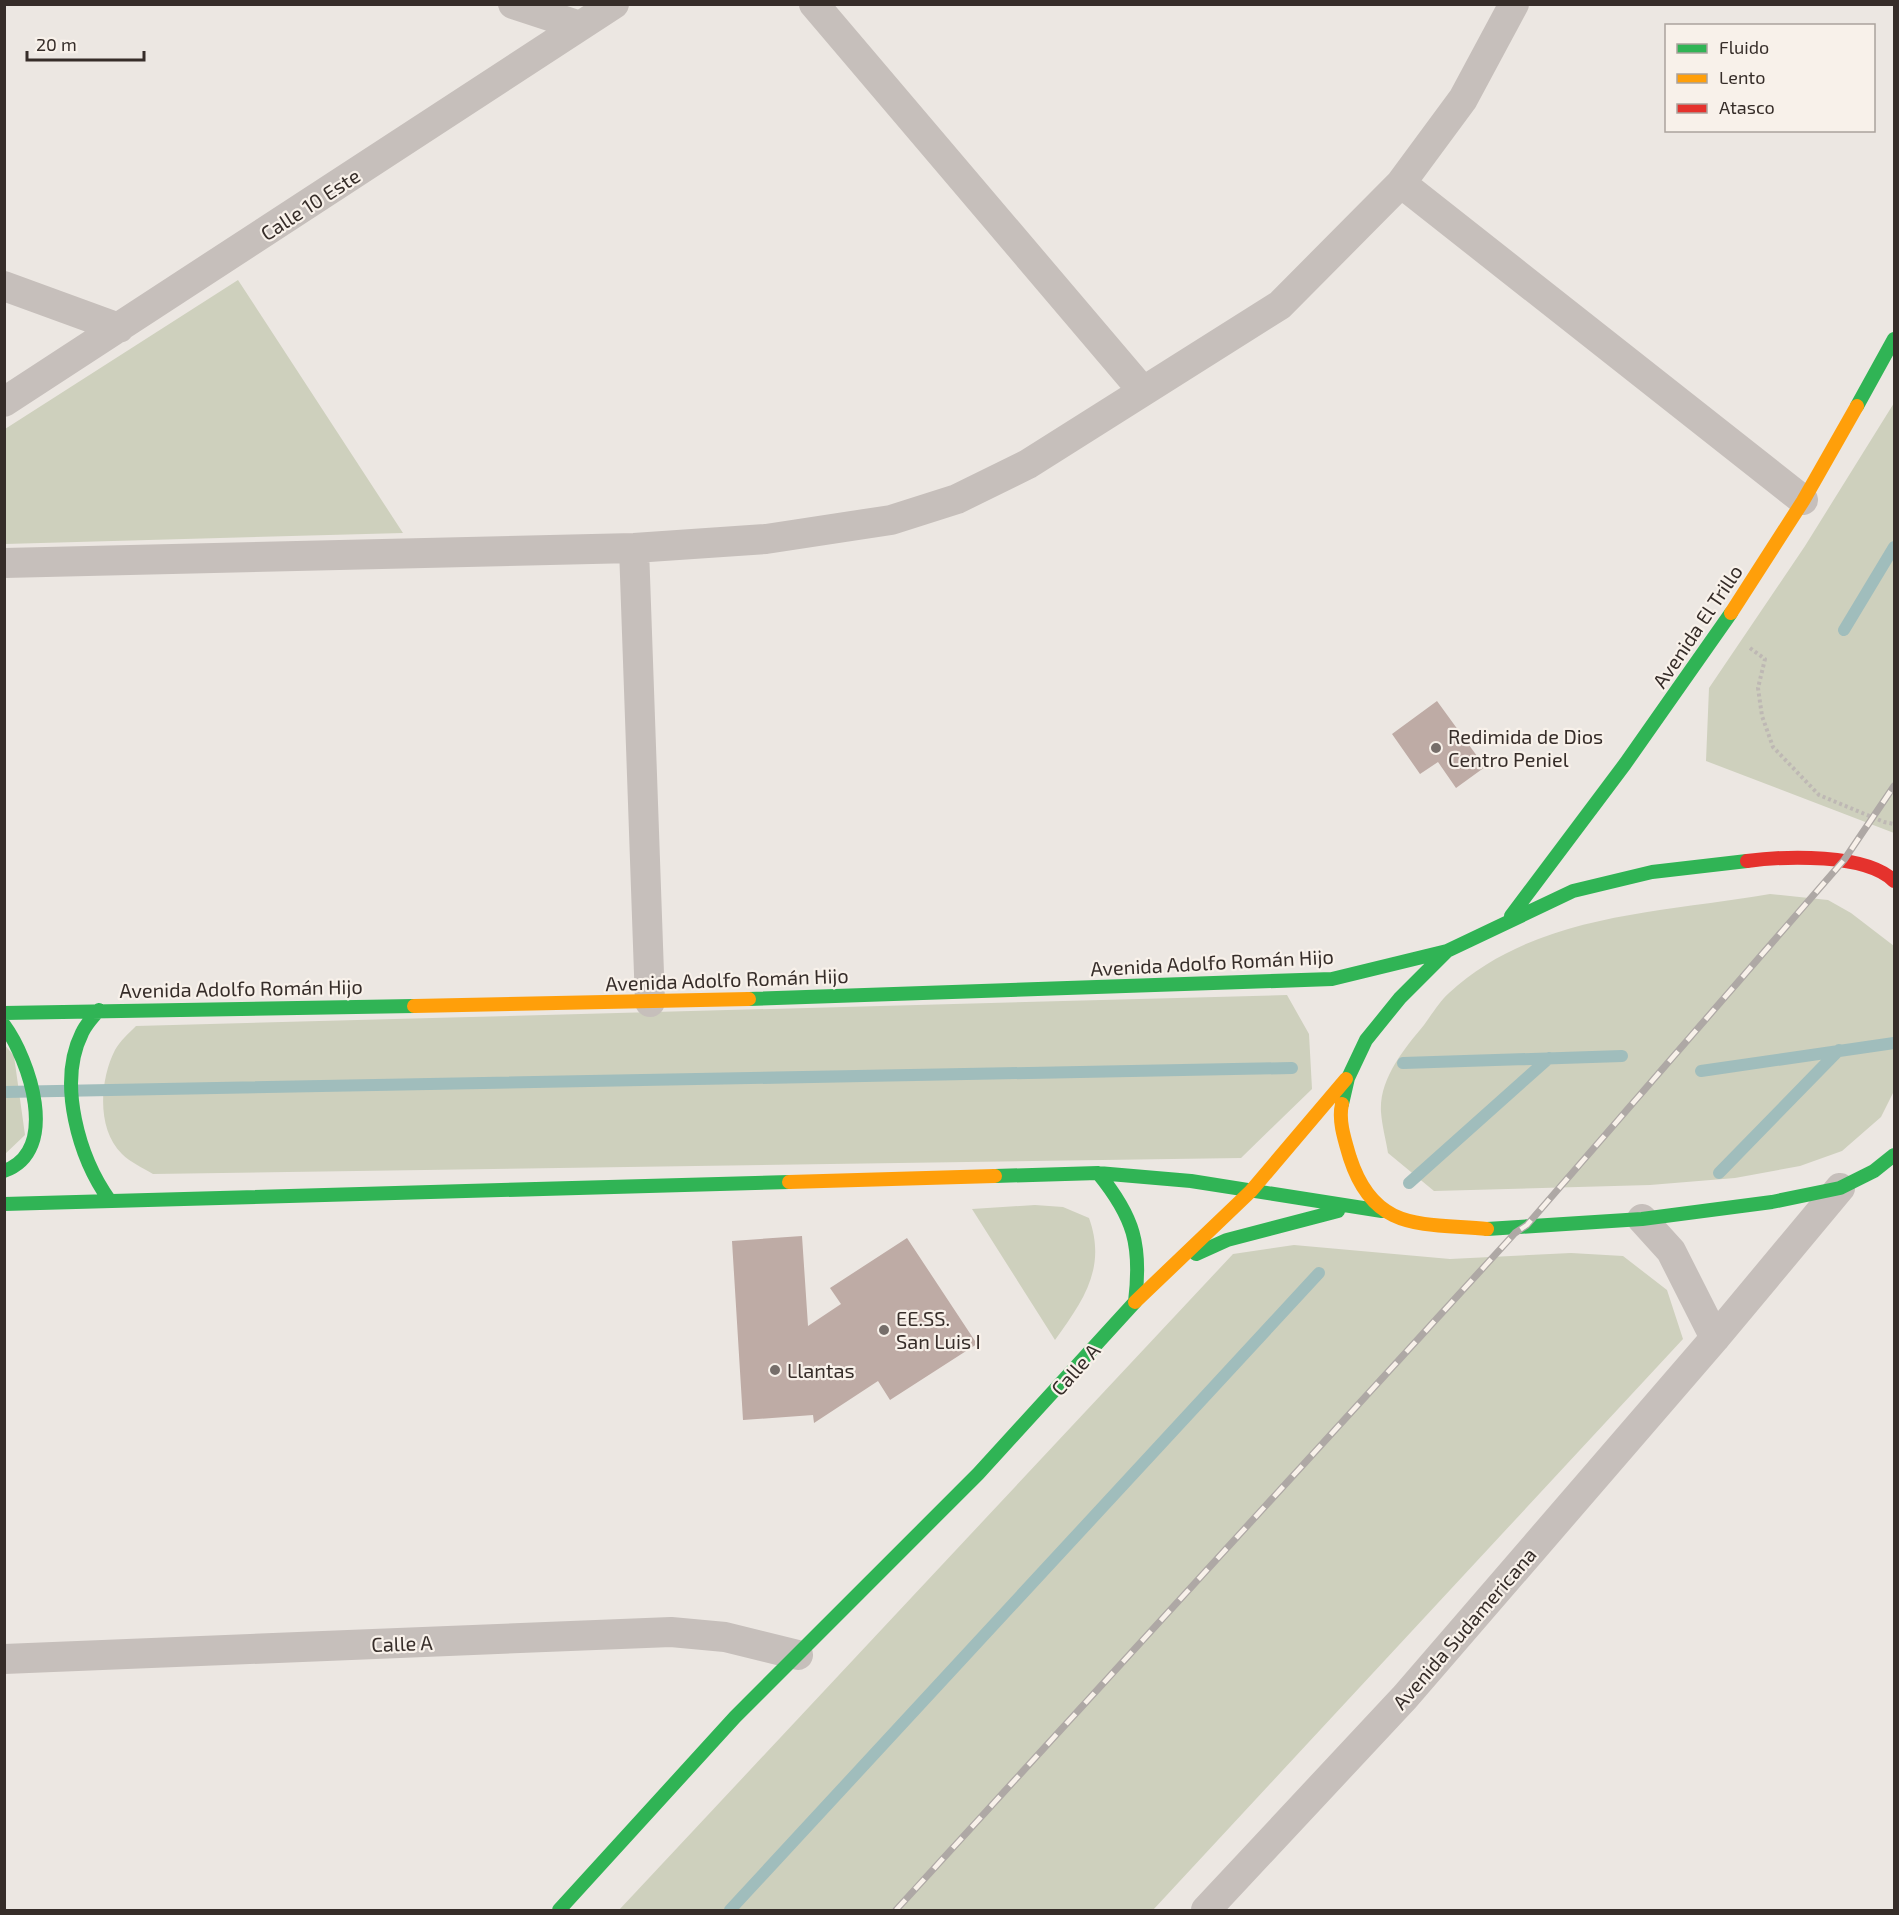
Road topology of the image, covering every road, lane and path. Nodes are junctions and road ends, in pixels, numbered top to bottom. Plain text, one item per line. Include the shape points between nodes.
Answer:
1 (513, 4) edge
2 (614, 4) edge
3 (814, 4) edge
4 (1514, 4) edge
5 (580, 26) junction
6 (1401, 183) junction
7 (4, 286) edge
8 (119, 328) junction
9 (1894, 339) edge
10 (1142, 390) junction
11 (4, 402) edge
12 (1803, 500) junction
13 (634, 548) junction
14 (4, 563) edge
15 (1721, 628) junction
16 (1894, 824) edge
17 (1892, 878) edge
18 (1509, 919) junction
19 (1447, 951) junction
20 (650, 1002) junction
21 (99, 1010) junction
22 (4, 1013) edge
23 (9, 1030) edge
24 (1348, 1078) junction
25 (1894, 1155) edge
26 (1894, 1164) edge
27 (4, 1171) edge
28 (1874, 1171) junction
29 (1098, 1173) junction
30 (1840, 1188) junction
31 (1251, 1191) junction
32 (110, 1201) junction
33 (4, 1204) edge
34 (1353, 1207) junction
35 (1382, 1211) junction
36 (1642, 1219) junction
37 (1175, 1264) junction
38 (1135, 1302) junction
39 (1715, 1338) junction
40 (798, 1655) junction
41 (4, 1659) edge
42 (559, 1911) edge
43 (1206, 1911) edge

1 - 5 street
2 - 5 street, Calle 10 Este
3 - 10 street
4 - 6 street via 1463,99
5 - 8 street, Calle 10 Este
6 - 10 street via 1280,305
6 - 12 street
7 - 8 street
8 - 11 street, Calle 10 Este
9 - 12 main road, Avenida El Trillo
10 - 13 street via 1028,464 957,500 891,520 766,539
12 - 15 main road, Avenida El Trillo
13 - 14 street
13 - 20 street
15 - 16 path via 1766,659 1758,688 1762,716 1773,747 1819,795
15 - 18 main road, Avenida El Trillo via 1613,784
17 - 18 main road via 1844,860 1778,857 1652,872 1573,891
18 - 19 main road
19 - 20 main road, Avenida Adolfo Román Hijo via 1332,979
19 - 24 main road via 1400,998 1366,1040
20 - 21 main road, Avenida Adolfo Román Hijo
21 - 22 main road, Avenida Adolfo Román Hijo
21 - 32 main road via 82,1034 73,1104 78,1139 88,1166
23 - 27 main road via 30,1068 36,1105 30,1142 20,1163
24 - 31 main road, Calle A
24 - 35 main road via 1340,1112 1345,1141 1359,1182
25 - 28 main road
26 - 28 main road
28 - 30 main road
29 - 31 main road
29 - 32 main road
29 - 38 main road via 1121,1200 1136,1232 1141,1267
30 - 36 main road via 1772,1202
30 - 39 street, Avenida Sudamericana
31 - 34 main road
31 - 37 main road, Calle A
32 - 33 main road
34 - 35 main road
34 - 37 main road via 1227,1240
35 - 36 main road via 1403,1220 1488,1229
36 - 39 street via 1671,1251
37 - 38 main road, Calle A
38 - 40 main road, Calle A via 978,1474
39 - 43 street, Avenida Sudamericana via 1405,1697
40 - 41 street, Calle A via 725,1637 671,1632
40 - 42 main road, Calle A via 735,1717

